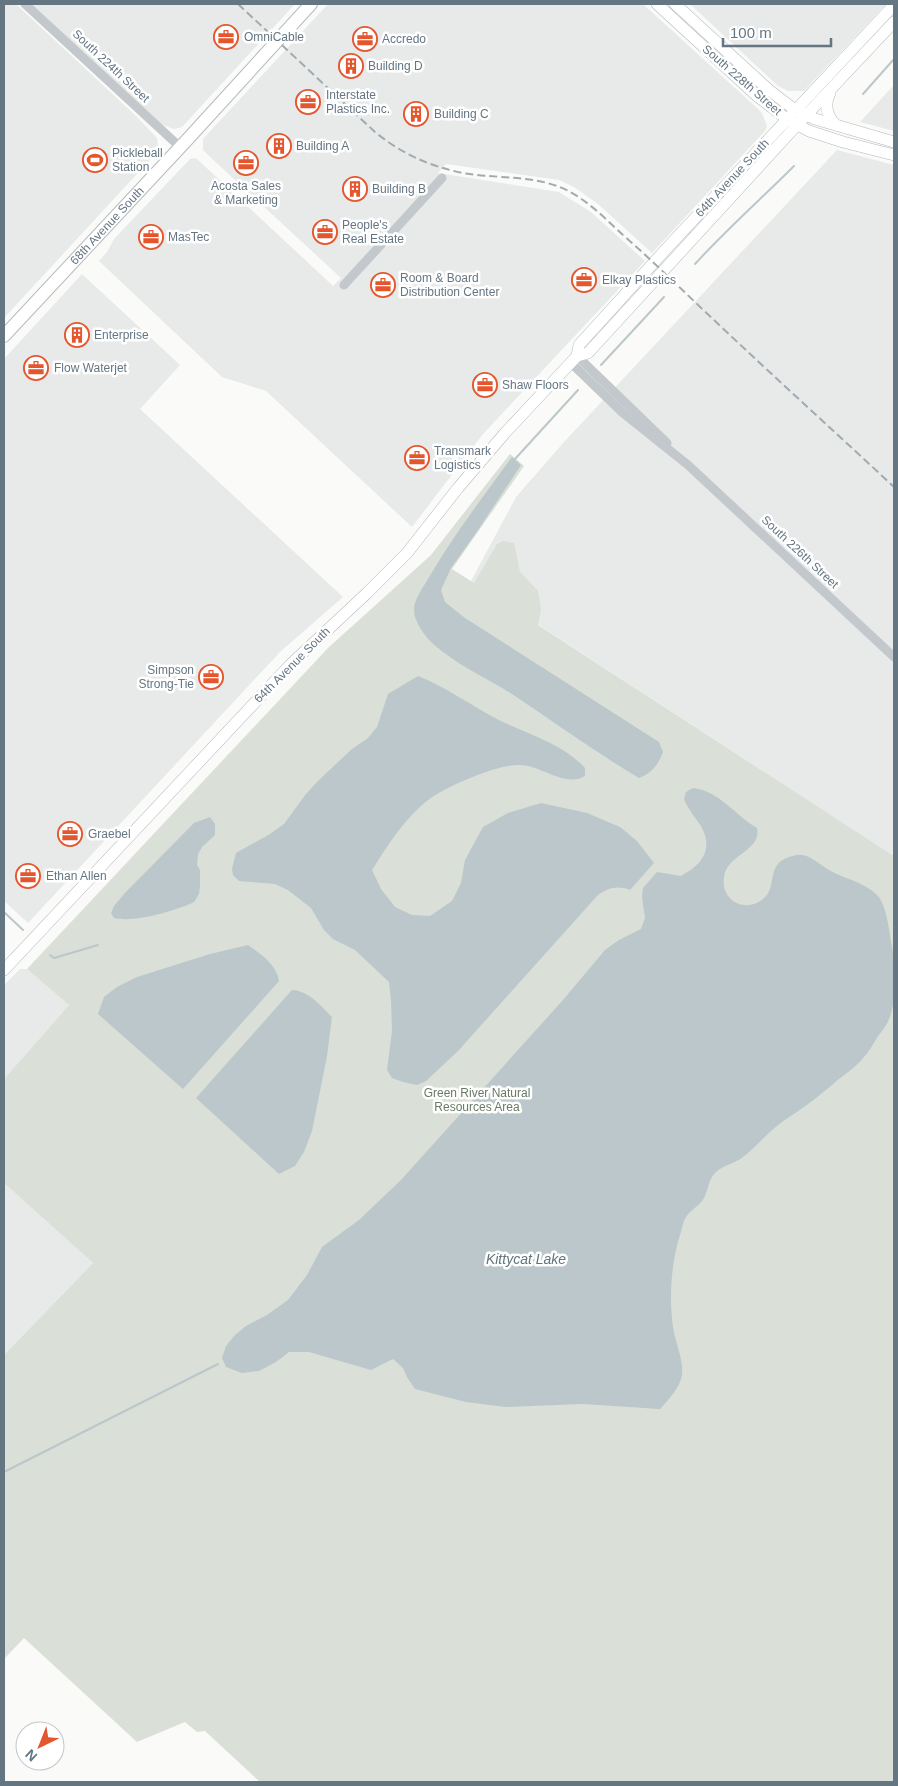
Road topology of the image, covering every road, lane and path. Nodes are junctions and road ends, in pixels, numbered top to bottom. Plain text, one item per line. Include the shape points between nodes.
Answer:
1 (25, 4) edge
2 (311, 4) edge
3 (657, 4) edge
4 (675, 4) edge
5 (894, 5) edge
6 (894, 22) edge
7 (830, 91) junction
8 (806, 115) junction
9 (793, 118) junction
10 (836, 125) junction
11 (894, 142) edge
12 (180, 147) junction
13 (894, 156) edge
14 (442, 178) dead end
15 (344, 285) dead end
16 (4, 336) edge
17 (574, 359) junction
18 (894, 657) edge
19 (4, 970) edge

1 - 12 street, South 224th Street
2 - 12 main road, 68th Avenue South
3 - 9 street, South 228th Street via 762,100
4 - 9 street, South 228th Street via 769,90
5 - 9 street, 64th Avenue South
6 - 7 street
7 - 8 street
7 - 10 street via 827,111
8 - 9 street, South 228th Street
8 - 10 street, South 228th Street
9 - 13 street, South 228th Street via 843,142
9 - 17 street, 64th Avenue South via 588,353
10 - 11 street, South 228th Street
12 - 16 main road, 68th Avenue South
14 - 15 street
17 - 18 street, South 226th Street via 652,426 688,465
17 - 19 street, 64th Avenue South via 505,433 407,553 286,669

